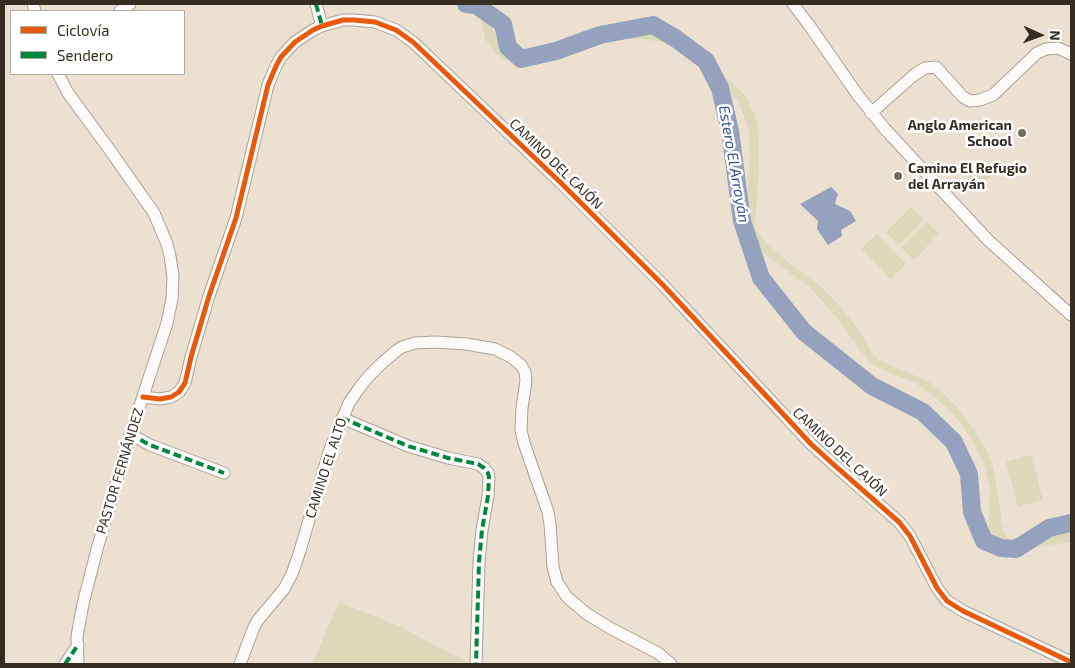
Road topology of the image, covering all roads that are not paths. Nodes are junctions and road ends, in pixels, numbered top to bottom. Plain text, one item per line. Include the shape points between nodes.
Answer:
1 (316, 4) edge
2 (793, 4) edge
3 (322, 26) junction
4 (1071, 54) edge
5 (59, 75) edge
6 (871, 113) junction
7 (1071, 315) edge
8 (143, 397) junction
9 (342, 418) junction
10 (130, 434) junction
11 (224, 473) dead end
12 (78, 645) junction
13 (1071, 662) edge
14 (65, 664) edge
15 (78, 664) edge
16 (240, 664) edge
17 (476, 664) edge
18 (671, 664) edge

1 - 3 street
2 - 6 street
3 - 8 street, CAMINO DEL CAJÓN via 304,35 288,49 271,75 236,218 209,296 183,388 166,399
3 - 13 street, CAMINO DEL CAJÓN via 343,20 370,21 396,30 413,42 663,285 832,464 899,522 948,601
4 - 6 street via 1058,48 1037,53 993,96 970,101 936,67 925,68
5 - 8 street, PASTOR FERNÁNDEZ via 148,204 167,244 173,271 172,299
6 - 7 street via 988,240
8 - 10 street, PASTOR FERNÁNDEZ
9 - 16 street, CAMINO EL ALTO via 292,574 258,620
9 - 17 street via 416,449 478,464 488,474 479,562
9 - 18 street, CAMINO EL ALTO via 360,387 402,347 422,342 455,343 495,349 511,357 521,365 526,376 521,430 548,512 557,582 567,597 587,614 658,653
10 - 11 street
10 - 12 street, PASTOR FERNÁNDEZ via 83,604
12 - 14 street
12 - 15 street, PASTOR FERNÁNDEZ

